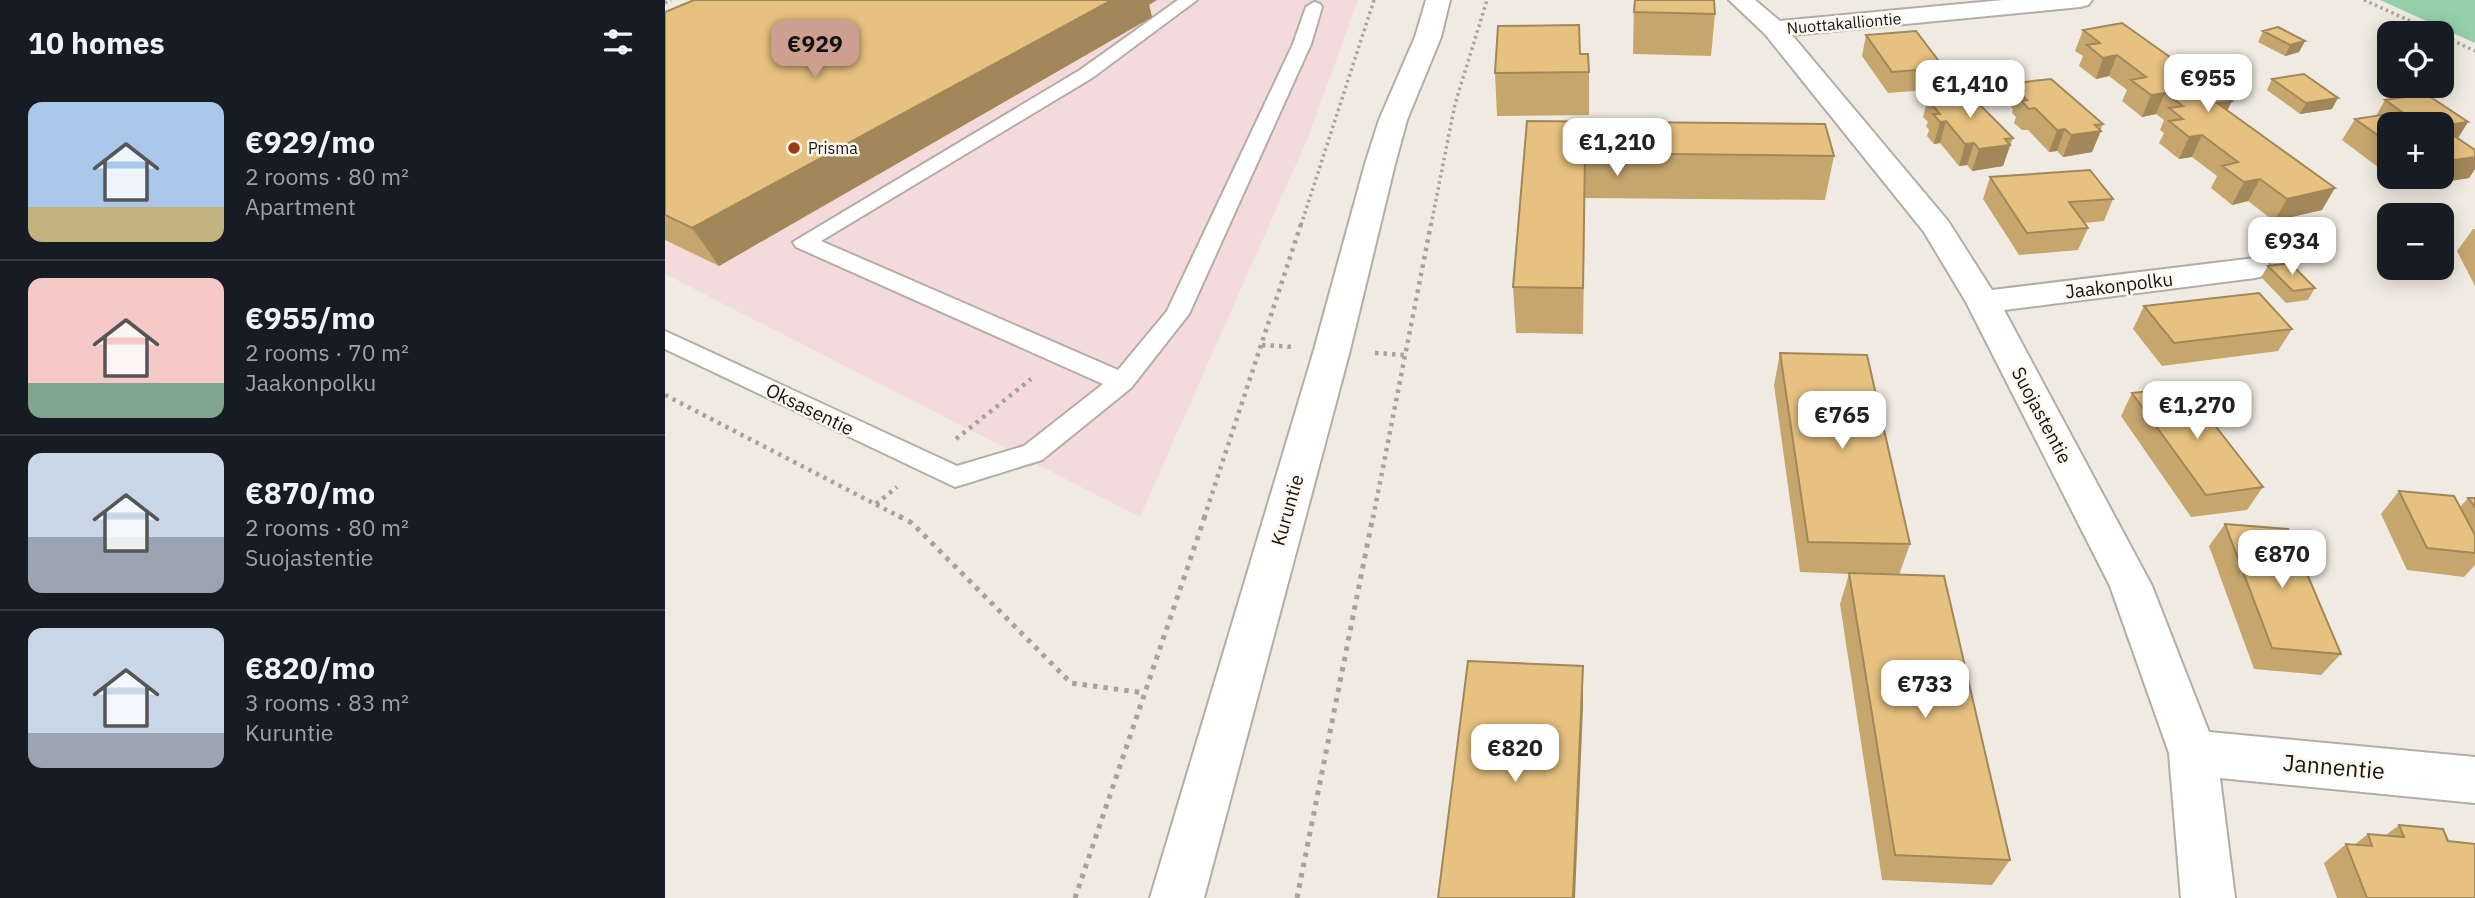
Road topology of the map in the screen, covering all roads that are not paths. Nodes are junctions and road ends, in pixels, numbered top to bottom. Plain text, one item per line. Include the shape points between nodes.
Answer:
1 (1189, 0) edge
2 (1412, 0) edge
3 (1438, 0) edge
4 (1741, 0) edge
5 (2081, 0) edge
6 (1314, 7) dead end
7 (1774, 29) junction
8 (1393, 120) junction
9 (2255, 268) dead end
10 (1983, 302) junction
11 (665, 339) edge
12 (1122, 382) junction
13 (955, 477) joint
14 (2193, 753) junction
15 (2475, 779) edge
16 (1177, 898) edge
17 (2208, 898) edge

1 - 12 lane via 1086,74 804,242
2 - 8 street, Kuruntie
3 - 8 street, Kuruntie via 1428,37
4 - 7 street, Suojastentie
5 - 7 street, Nuottakalliontie
6 - 12 lane via 1302,44 1177,314
7 - 10 street, Suojastentie via 1907,188
8 - 16 street, Kuruntie
9 - 10 street, Jaakonpolku
10 - 14 street, Suojastentie via 2131,586
11 - 13 lane, Oksasentie
12 - 13 lane via 1033,453
14 - 15 street, Jannentie
14 - 17 street, Suojastentie

